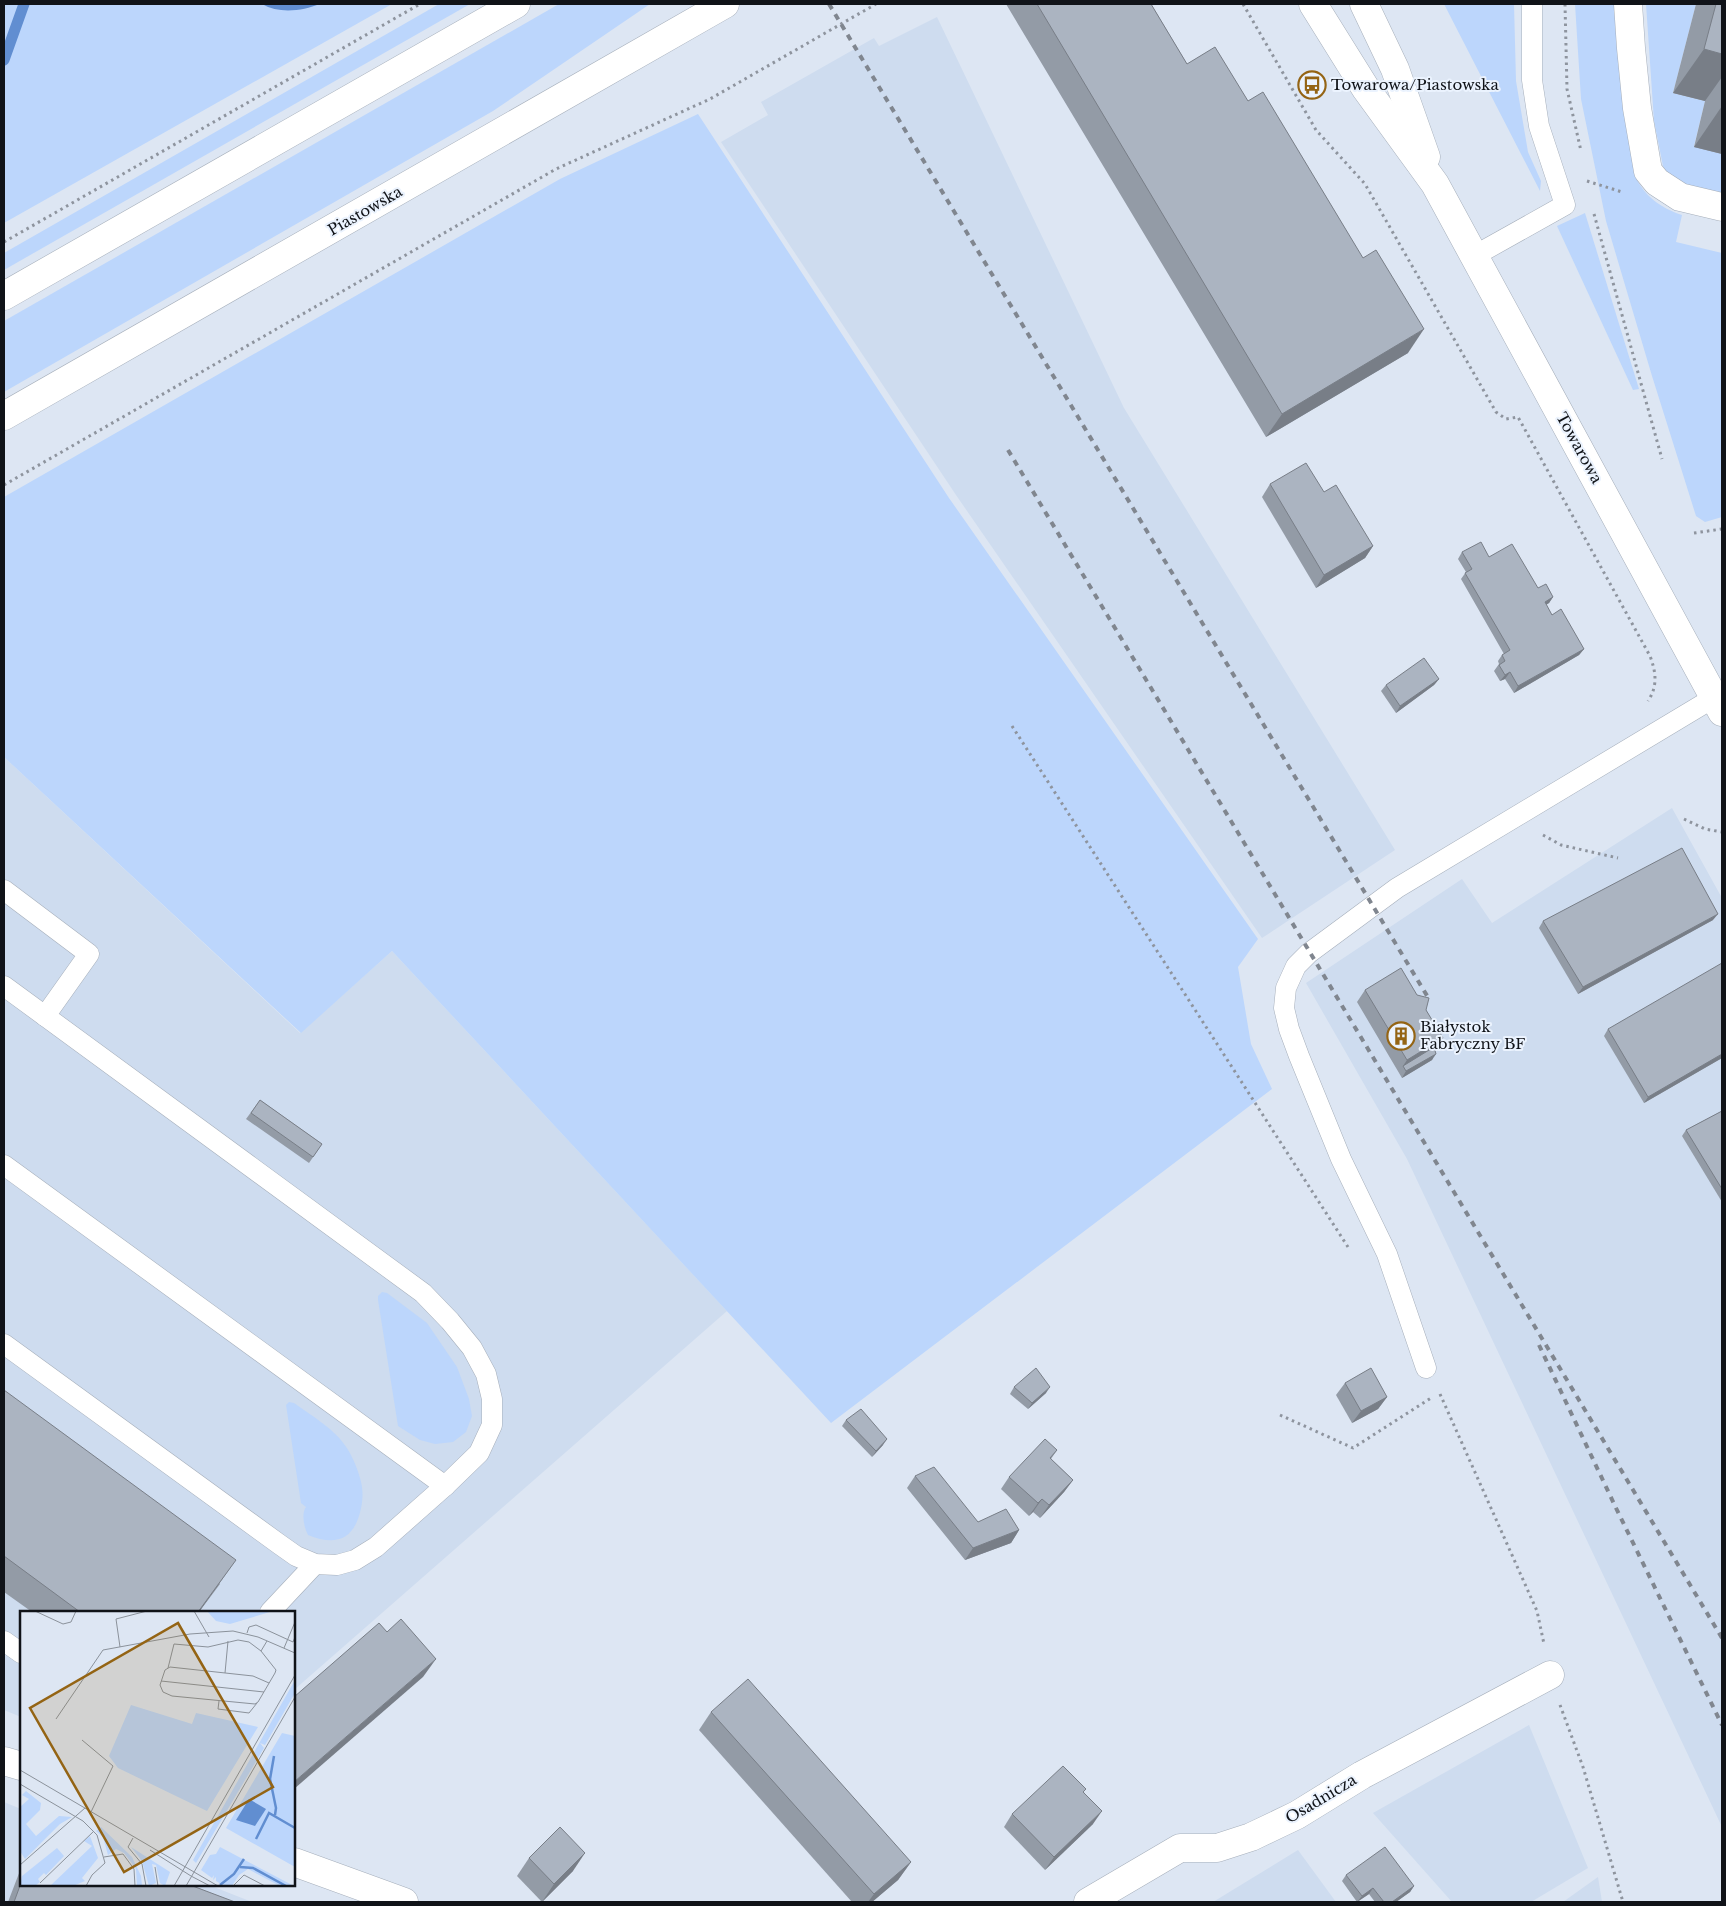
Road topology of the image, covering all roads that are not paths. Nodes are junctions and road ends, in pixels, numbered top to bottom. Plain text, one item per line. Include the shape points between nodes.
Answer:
1 (516, 4) edge
2 (725, 4) edge
3 (1312, 4) edge
4 (1364, 4) edge
5 (1532, 4) edge
6 (1628, 4) edge
7 (1435, 184) junction
8 (1722, 207) edge
9 (1474, 256) junction
10 (4, 296) edge
11 (4, 416) edge
12 (1718, 705) edge
13 (4, 890) edge
14 (4, 986) edge
15 (45, 1016) junction
16 (4, 1165) edge
17 (4, 1344) edge
18 (1426, 1368) dead end
19 (445, 1486) junction
20 (316, 1564) junction
21 (271, 1611) edge
22 (4, 1641) edge
23 (20, 1653) edge
24 (1550, 1675) road end
25 (4, 1761) edge
26 (20, 1766) edge
27 (295, 1862) edge
28 (404, 1902) edge
29 (1088, 1902) edge

1 - 10 main road
2 - 11 main road, Piastowska
3 - 7 main road, Towarowa via 1366,89
4 - 7 main road, Towarowa via 1395,69
5 - 9 lane via 1532,80 1539,126 1565,205
6 - 8 main road via 1648,172 1680,197
7 - 9 main road, Towarowa
9 - 12 main road, Towarowa
12 - 18 lane via 1661,729 1372,904 1309,952 1296,966 1286,988 1284,1008 1289,1029 1341,1159 1387,1254
13 - 15 lane via 89,954
14 - 15 lane
15 - 19 lane via 423,1293 450,1321 472,1348 486,1374 492,1399 492,1425 478,1453
16 - 19 lane
17 - 20 lane via 296,1556
19 - 20 lane via 376,1546 355,1560 337,1565
20 - 21 lane
22 - 23 lane
24 - 29 main road, Osadnicza via 1362,1775 1297,1815 1251,1837 1217,1848 1180,1848
25 - 26 main road
27 - 28 main road

